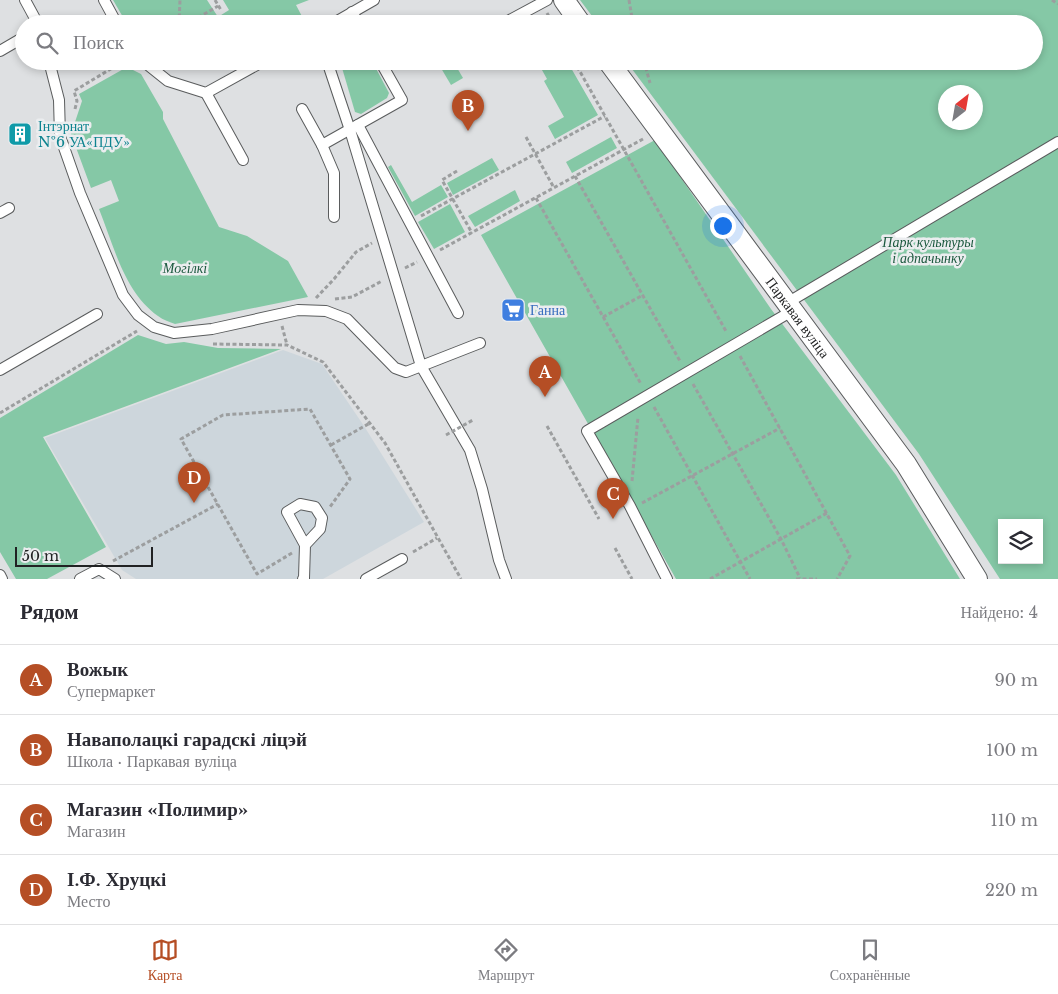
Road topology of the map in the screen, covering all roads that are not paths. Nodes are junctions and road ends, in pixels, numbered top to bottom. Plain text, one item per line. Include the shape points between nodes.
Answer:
1 (26, 0) edge
2 (104, 0) edge
3 (374, 0) edge
4 (547, 0) edge
5 (564, 0) edge
6 (352, 12) junction
7 (34, 15) edge
8 (112, 15) edge
9 (347, 15) edge
10 (354, 15) edge
11 (519, 15) edge
12 (575, 15) edge
13 (15, 42) edge
14 (0, 50) edge
15 (51, 70) edge
16 (154, 70) edge
17 (248, 70) edge
18 (331, 70) edge
19 (385, 70) edge
20 (614, 70) edge
21 (206, 93) junction
22 (302, 108) dead end
23 (354, 127) junction
24 (322, 145) junction
25 (1057, 146) edge
26 (243, 160) dead end
27 (10, 208) dead end
28 (0, 213) edge
29 (334, 217) dead end
30 (790, 307) junction
31 (458, 313) dead end
32 (97, 314) dead end
33 (480, 343) dead end
34 (421, 366) junction
35 (0, 370) edge
36 (305, 545) junction
37 (402, 559) road end
38 (0, 575) edge
39 (2, 579) edge
40 (80, 579) edge
41 (115, 579) edge
42 (303, 579) edge
43 (366, 579) edge
44 (506, 579) edge
45 (668, 579) edge
46 (977, 579) edge

1 - 7 lane
2 - 8 lane
3 - 6 lane
4 - 11 lane
5 - 12 street
6 - 9 lane
6 - 10 lane
13 - 14 lane
15 - 34 lane via 59,100 60,136 80,193 122,295 149,324 174,333 212,329 298,310 326,311 347,320 395,368 406,372
16 - 21 lane via 168,81
17 - 21 lane
18 - 23 lane
19 - 23 lane via 402,100
20 - 30 street, Паркавая вуліца
21 - 26 lane
22 - 24 lane
23 - 24 lane
23 - 31 lane via 410,222
23 - 34 lane via 381,238
24 - 29 lane via 334,174
25 - 30 lane
27 - 28 lane
30 - 45 lane via 734,346 587,431
30 - 46 street, Паркавая вуліца via 906,464
32 - 35 lane
33 - 34 lane
34 - 44 lane via 470,450
36 - 36 lane via 287,512 300,504 315,507 322,518 320,529
36 - 42 lane
37 - 43 lane
38 - 39 lane
40 - 41 lane via 99,569

